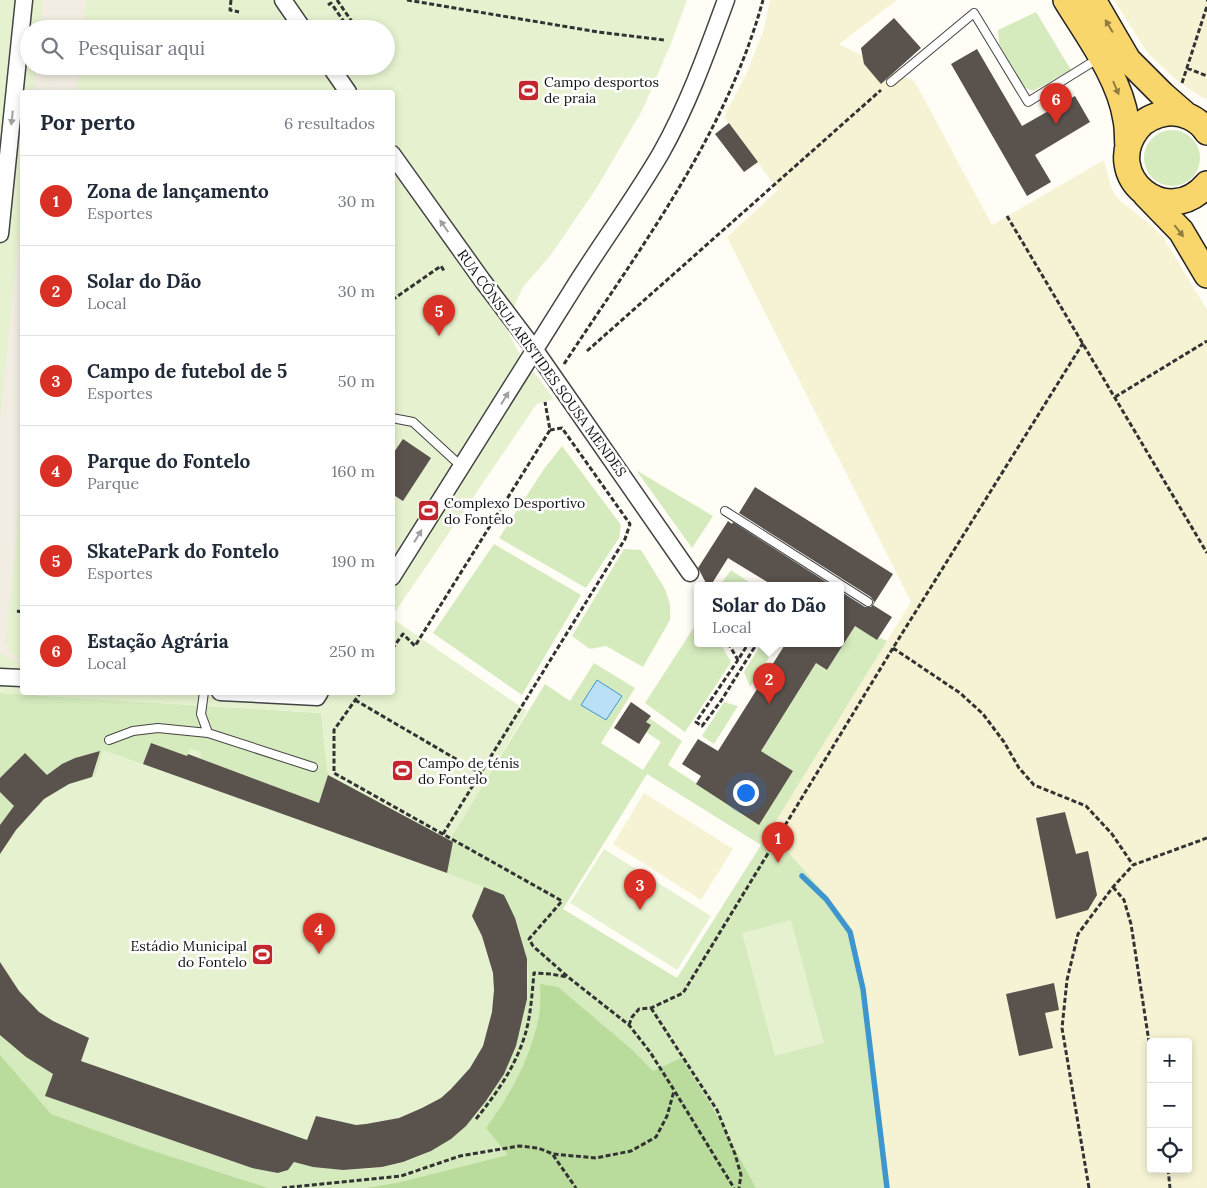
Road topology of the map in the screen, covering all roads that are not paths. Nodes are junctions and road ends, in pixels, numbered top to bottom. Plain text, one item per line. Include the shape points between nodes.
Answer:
1 (24, 0) edge
2 (282, 0) edge
3 (726, 0) edge
4 (1066, 0) edge
5 (1093, 0) edge
6 (22, 20) edge
7 (296, 20) edge
8 (20, 39) edge
9 (1101, 57) junction
10 (336, 75) edge
11 (891, 82) road end
12 (347, 90) edge
13 (1200, 123) edge
14 (1128, 147) junction
15 (395, 158) edge
16 (1207, 186) edge
17 (1146, 195) junction
18 (0, 234) edge
19 (1207, 275) edge
20 (535, 350) junction
21 (395, 419) edge
22 (462, 467) junction
23 (725, 511) dead end
24 (395, 572) edge
25 (690, 573) dead end
26 (837, 582) edge
27 (844, 587) edge
28 (868, 602) dead end
29 (0, 677) edge
30 (20, 678) edge
31 (204, 695) edge
32 (278, 695) edge
33 (318, 695) edge
34 (208, 733) junction
35 (109, 740) dead end
36 (313, 767) dead end

1 -> 6 street
2 - 7 street
3 - 20 street via 686,102 662,151
4 - 9 main road
13 -> 5 main road via 1162,95 1128,60
8 -> 18 street
9 - 11 lane via 1028,102 974,13
9 -> 14 main road via 1120,99
10 - 12 street
13 - 14 main road via 1168,113 1147,120 1132,135
14 - 17 main road via 1128,170
20 -> 15 street, RUA CÔNSUL ARISTIDES SOUSA MENDES
16 - 17 main road via 1194,197 1178,202 1161,201
17 -> 19 main road via 1180,231
22 -> 20 street
20 - 25 street, RUA CÔNSUL ARISTIDES SOUSA MENDES
21 - 22 lane via 413,422
24 -> 22 street
23 - 26 lane
27 - 28 lane
29 - 30 street
31 - 34 lane via 201,714
32 - 33 street
34 - 35 lane via 158,728 133,730
34 - 36 lane

